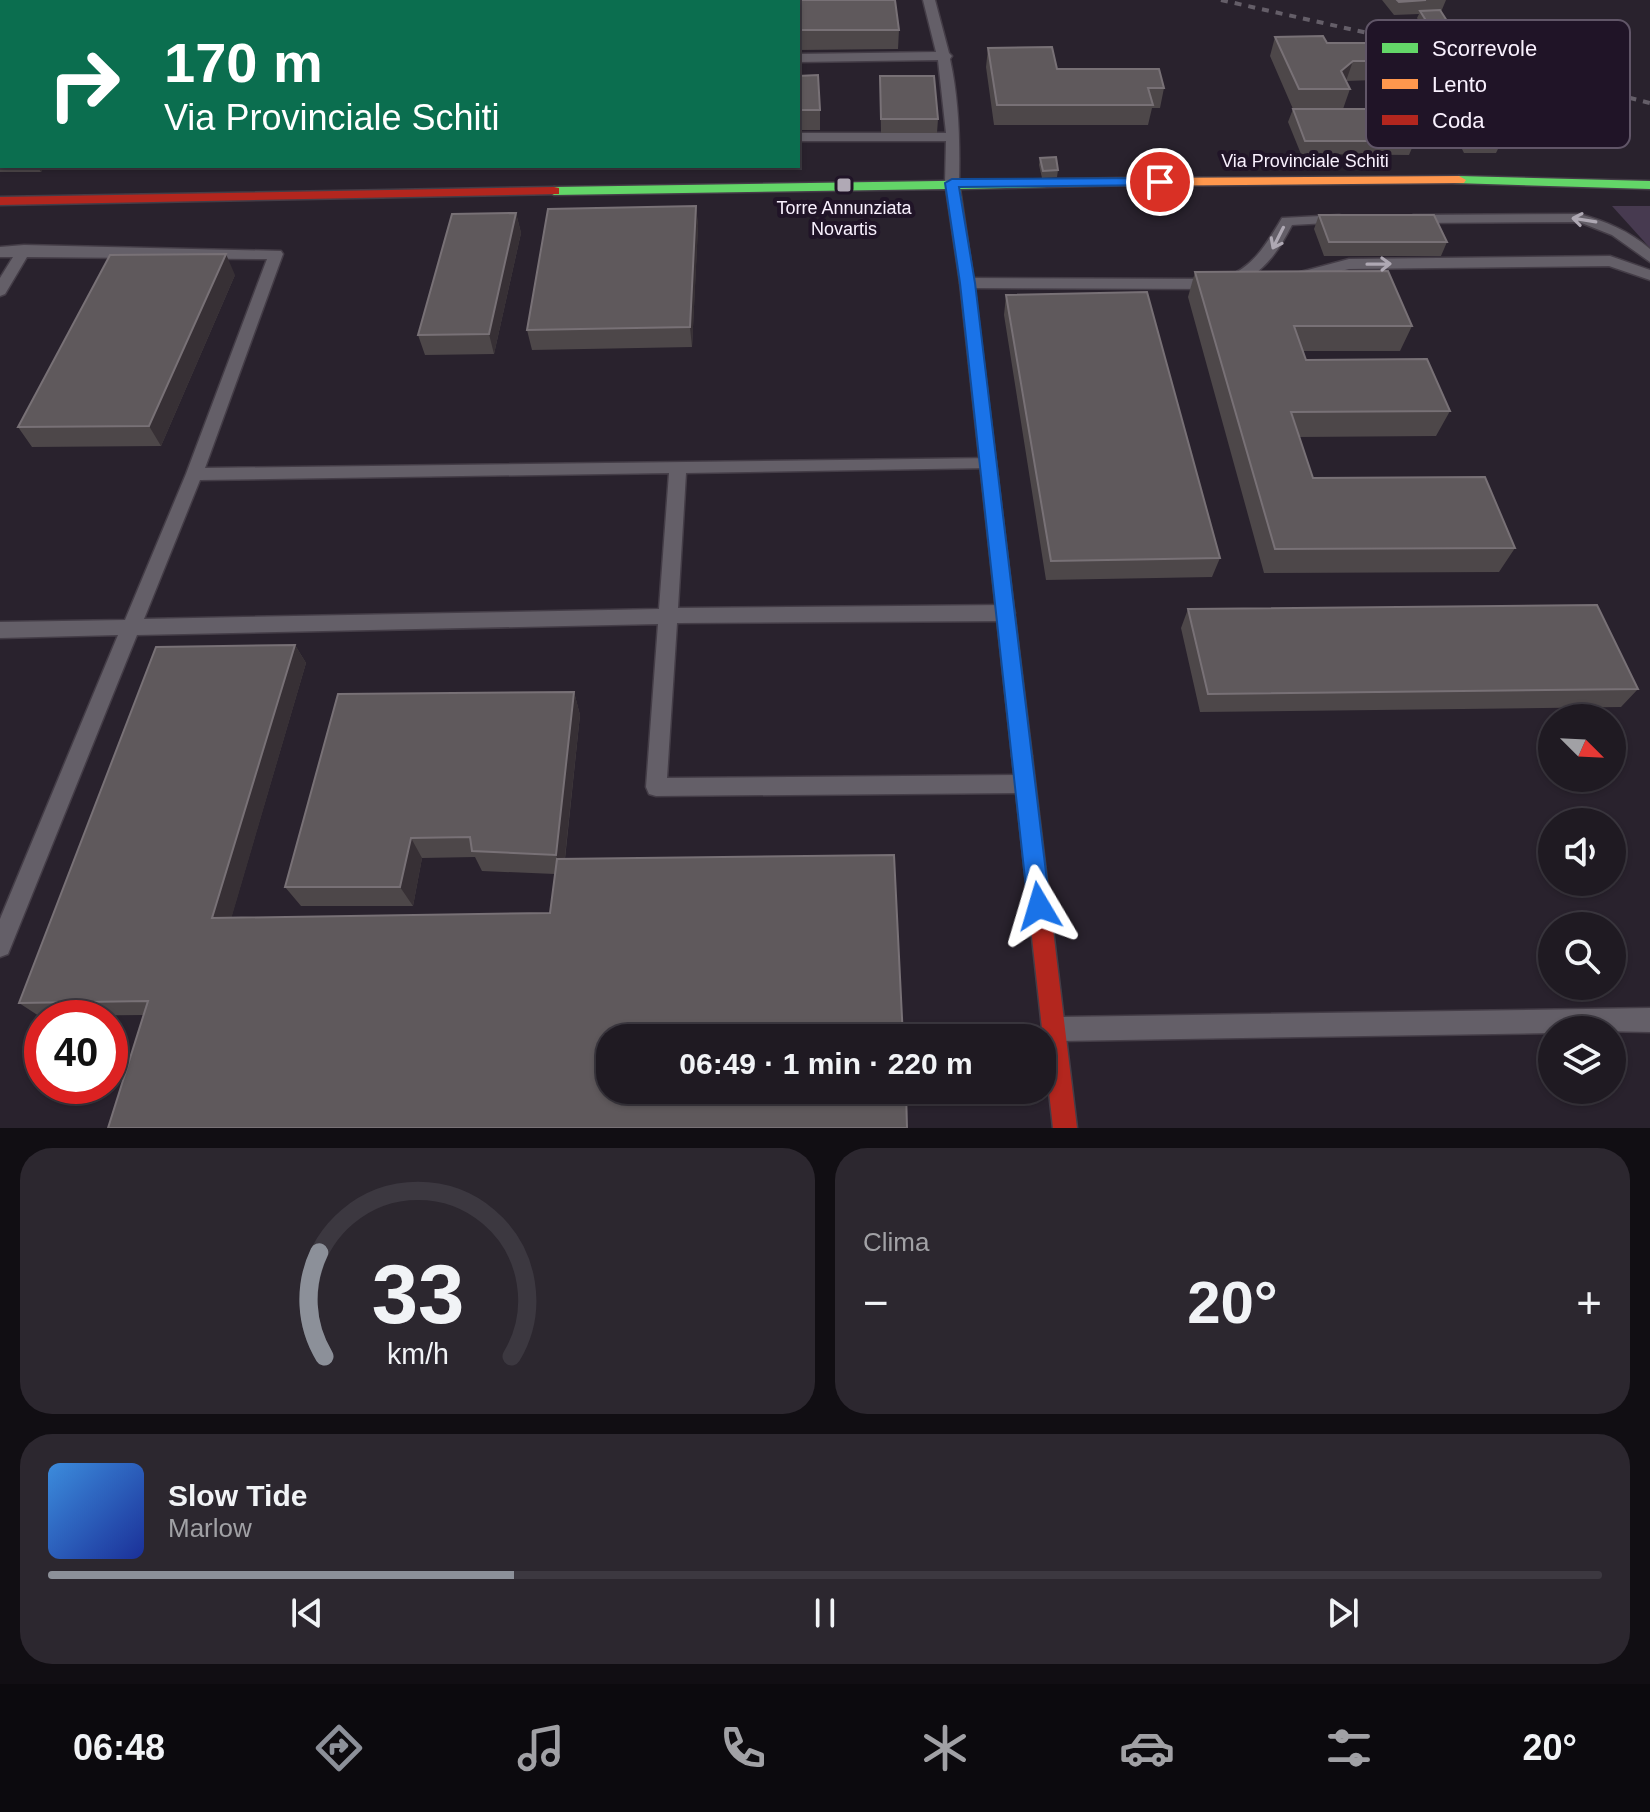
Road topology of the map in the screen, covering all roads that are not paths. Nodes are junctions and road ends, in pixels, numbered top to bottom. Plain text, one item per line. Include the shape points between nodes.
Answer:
1 (929, 0) edge
2 (946, 56) junction
3 (800, 58) edge
4 (800, 137) edge
5 (953, 137) junction
6 (952, 183) junction
7 (1650, 185) edge
8 (0, 201) edge
9 (1358, 219) edge
10 (1390, 219) edge
11 (1631, 238) junction
12 (24, 250) junction
13 (0, 252) edge
14 (1650, 257) edge
15 (1610, 261) junction
16 (1650, 275) edge
17 (1280, 283) edge
18 (1254, 288) edge
19 (968, 289) junction
20 (0, 291) edge
21 (988, 462) junction
22 (678, 467) junction
23 (194, 474) junction
24 (1006, 613) junction
25 (667, 616) junction
26 (130, 626) junction
27 (0, 630) edge
28 (1025, 784) junction
29 (0, 946) edge
30 (1650, 1020) edge
31 (1053, 1024) edge
32 (1056, 1029) edge
33 (1056, 1047) edge
34 (1065, 1128) edge

1 - 2 lane
2 - 3 lane
2 - 5 lane
4 - 5 lane
5 - 6 lane
6 - 7 street, Via Provinciale Schiti via 1528,180
6 - 8 street, Via Provinciale Schiti
6 - 19 street
9 -> 19 lane via 1287,221 1269,256 1247,276 1224,284
11 -> 10 lane via 1606,224 1579,218
11 - 14 lane
11 - 15 lane via 1631,250
12 - 13 lane
12 - 20 lane
12 - 23 lane via 276,254
15 - 16 lane
17 -> 15 lane via 1349,264
18 - 19 lane via 1181,294
19 - 21 street
21 - 22 lane
21 - 24 street
22 - 23 lane
22 - 25 lane
23 - 26 lane
24 - 25 lane
24 - 28 street
25 - 26 lane
25 - 28 lane via 656,787
26 - 27 lane
26 - 29 lane
28 - 31 street
30 - 32 lane
33 - 34 street

